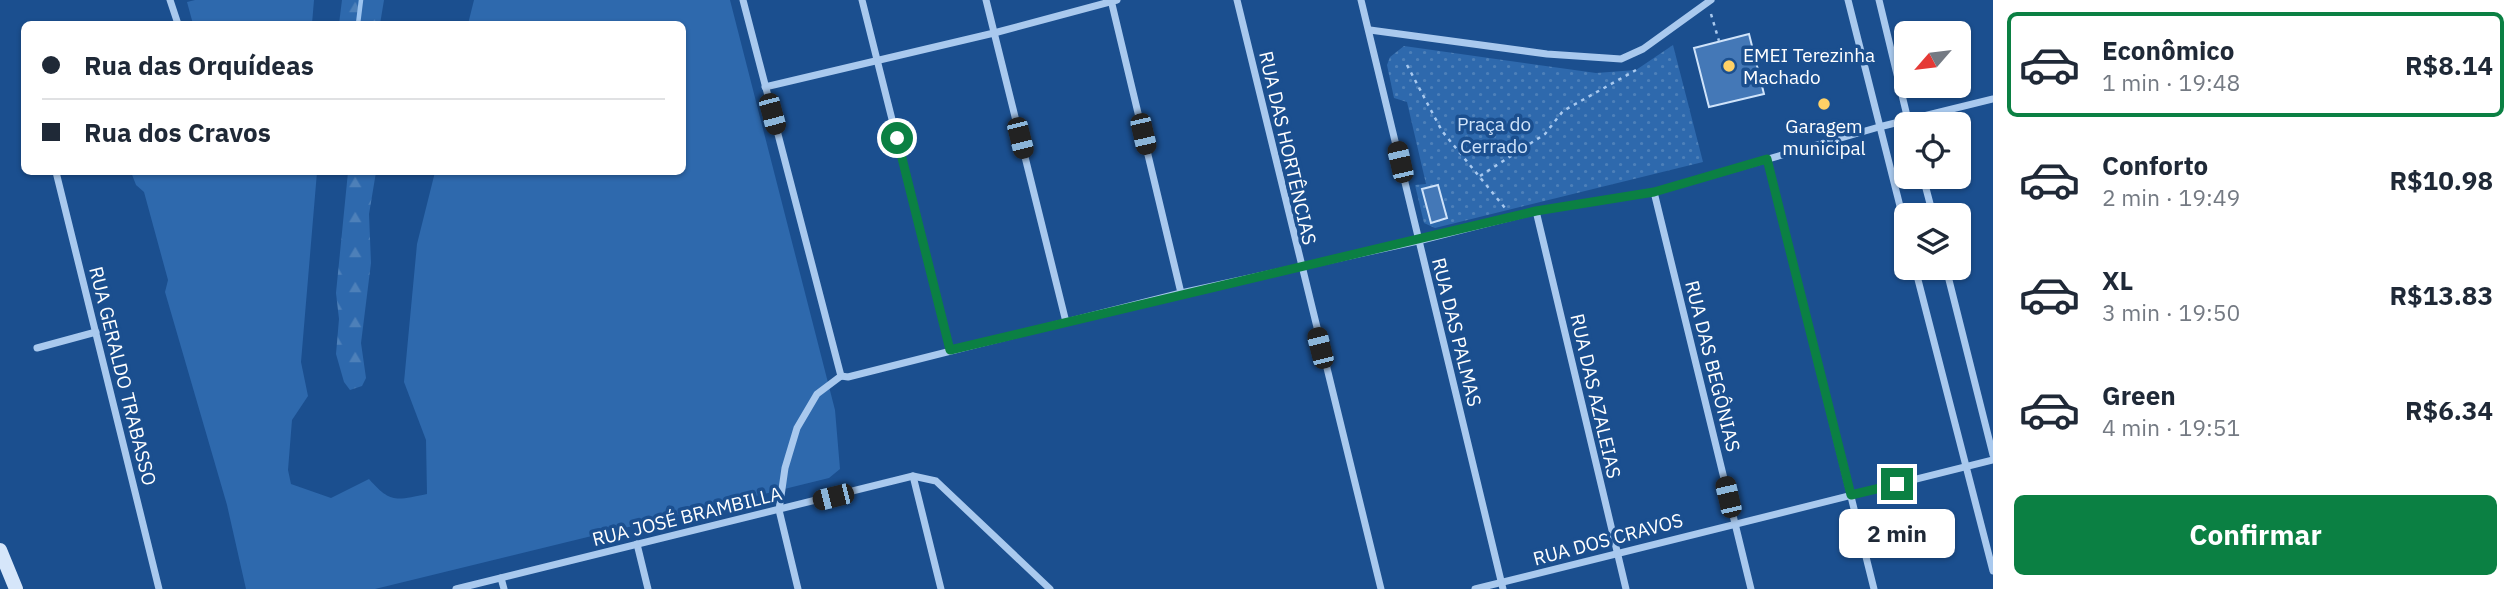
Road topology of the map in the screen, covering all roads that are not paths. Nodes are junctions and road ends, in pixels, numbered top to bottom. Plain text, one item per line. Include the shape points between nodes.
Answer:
1 (170, 0) edge
2 (743, 0) edge
3 (862, 0) edge
4 (986, 0) edge
5 (1113, 0) edge
6 (1237, 0) edge
7 (1361, 0) edge
8 (1711, 0) edge
9 (1848, 0) edge
10 (1879, 0) edge
11 (177, 21) edge
12 (1370, 30) junction
13 (994, 33) junction
14 (877, 59) junction
15 (765, 87) junction
16 (1993, 99) edge
17 (1907, 112) edge
18 (1946, 112) edge
19 (1894, 124) edge
20 (1879, 127) junction
21 (1767, 159) junction
22 (57, 175) edge
23 (1654, 192) junction
24 (1899, 203) edge
25 (1536, 211) junction
26 (1419, 241) junction
27 (1300, 268) junction
28 (1918, 280) edge
29 (1949, 280) edge
30 (1181, 293) junction
31 (1066, 322) junction
32 (96, 332) junction
33 (37, 348) dead end
34 (950, 350) junction
35 (841, 376) junction
36 (1993, 457) edge
37 (1966, 467) junction
38 (913, 476) junction
39 (1851, 495) junction
40 (779, 510) junction
41 (1734, 522) junction
42 (637, 544) junction
43 (0, 550) edge
44 (1616, 552) junction
45 (1993, 571) edge
46 (501, 578) junction
47 (1502, 586) edge
48 (16, 589) edge
49 (159, 589) edge
50 (456, 589) edge
51 (504, 589) edge
52 (648, 589) edge
53 (798, 589) edge
54 (941, 589) edge
55 (1050, 589) edge
56 (1381, 589) edge
57 (1475, 589) edge
58 (1626, 589) edge
59 (1751, 589) edge
60 (1874, 589) edge

1 - 11 street
2 - 15 street
3 - 14 street
4 - 13 street
5 - 13 street
5 - 30 street
6 - 27 street, RUA DAS HORTÊNCIAS
7 - 12 street, RUA DAS PALMAS
8 - 12 street via 1643,49 1621,59 1546,54
9 - 20 street
10 - 17 street
12 - 26 street, RUA DAS PALMAS
13 - 14 street
13 - 31 street
14 - 15 street
14 - 34 street
15 - 35 street
16 - 18 street
19 - 20 street
20 - 21 street
20 - 24 street
21 - 23 street
21 - 39 street
22 - 32 street, RUA GERALDO TRABASSO
23 - 25 street
23 - 41 street, RUA DAS BEGÔNIAS
25 - 26 street
25 - 44 street, RUA DAS AZALEIAS
26 - 27 street
26 - 47 street, RUA DAS PALMAS
27 - 30 street
27 - 56 street, RUA DAS HORTÊNCIAS
28 - 37 street
29 - 36 street
30 - 31 street
31 - 34 street
32 - 33 street
32 - 49 street, RUA GERALDO TRABASSO
34 - 35 street
35 - 40 street via 817,394 797,428
36 - 37 street, RUA DOS CRAVOS
37 - 39 street, RUA DOS CRAVOS
37 - 45 street
38 - 40 street, RUA JOSÉ BRAMBILLA
38 - 54 street
38 - 55 street via 936,481
39 - 41 street, RUA DOS CRAVOS
39 - 60 street
40 - 42 street, RUA JOSÉ BRAMBILLA
40 - 53 street
41 - 44 street, RUA DOS CRAVOS
41 - 59 street, RUA DAS BEGÔNIAS
42 - 46 street, RUA JOSÉ BRAMBILLA
42 - 52 street
43 - 48 street
44 - 47 street, RUA DOS CRAVOS
44 - 58 street, RUA DAS AZALEIAS
46 - 50 street, RUA JOSÉ BRAMBILLA
46 - 51 street
47 - 57 street, RUA DOS CRAVOS

